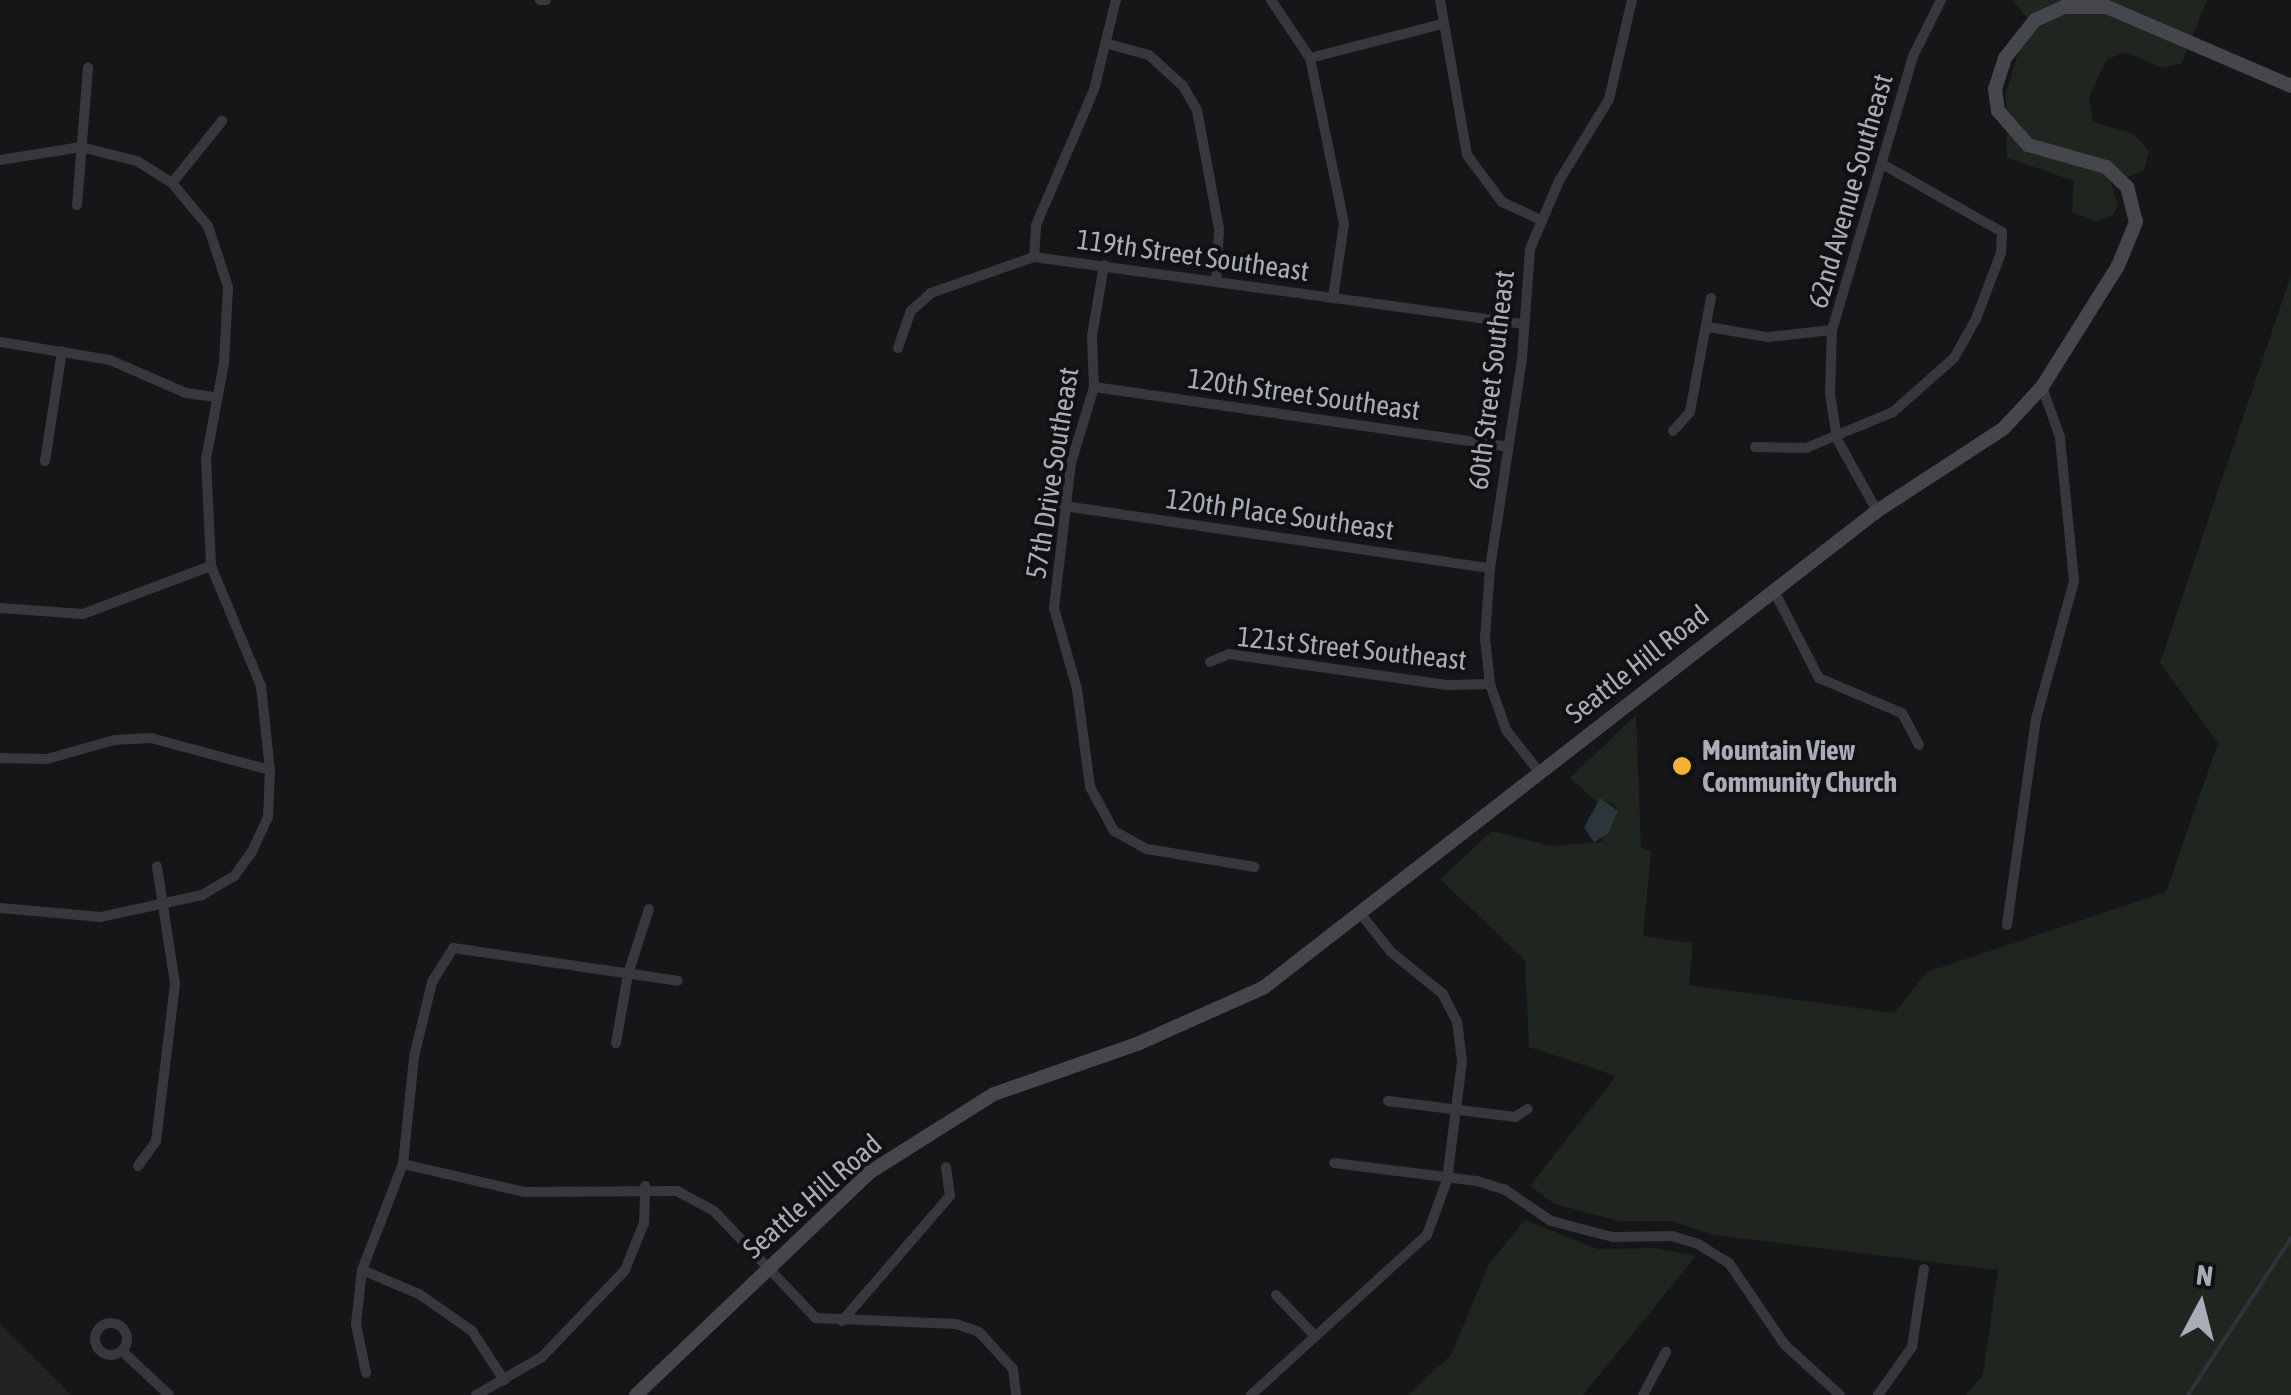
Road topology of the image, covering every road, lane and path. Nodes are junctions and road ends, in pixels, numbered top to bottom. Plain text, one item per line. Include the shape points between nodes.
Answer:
1 (1116, 0) edge
2 (1271, 0) edge
3 (1440, 0) edge
4 (1632, 0) edge
5 (1941, 0) edge
6 (1442, 24) junction
7 (1108, 44) junction
8 (1310, 58) junction
9 (88, 67) dead end
10 (2291, 86) edge
11 (222, 121) dead end
12 (81, 147) junction
13 (0, 160) edge
14 (1884, 165) junction
15 (172, 184) junction
16 (77, 204) dead end
17 (1540, 220) junction
18 (1034, 257) junction
19 (1104, 264) junction
20 (1216, 282) junction
21 (1334, 298) junction
22 (1711, 298) dead end
23 (1520, 324) junction
24 (1708, 327) junction
25 (1832, 330) junction
26 (0, 342) edge
27 (898, 348) dead end
28 (62, 351) junction
29 (1094, 386) junction
30 (2042, 387) junction
31 (214, 397) junction
32 (1673, 431) dead end
33 (1837, 438) junction
34 (1508, 447) junction
35 (1755, 447) dead end
36 (45, 461) dead end
37 (1064, 506) junction
38 (1876, 511) junction
39 (211, 566) junction
40 (1490, 568) junction
41 (1773, 590) junction
42 (0, 608) edge
43 (1210, 662) dead end
44 (1490, 684) junction
45 (1919, 745) dead end
46 (0, 758) edge
47 (270, 770) junction
48 (1540, 774) junction
49 (157, 866) dead end
50 (1254, 867) dead end
51 (163, 906) junction
52 (0, 908) edge
53 (649, 909) dead end
54 (1360, 913) junction
55 (2007, 925) dead end
56 (628, 974) junction
57 (678, 981) dead end
58 (616, 1043) dead end
59 (1388, 1101) dead end
60 (1528, 1109) dead end
61 (1458, 1112) junction
62 (1334, 1163) dead end
63 (403, 1164) junction
64 (138, 1166) dead end
65 (946, 1167) dead end
66 (1447, 1180) junction
67 (646, 1186) junction
68 (764, 1268) junction
69 (1924, 1269) dead end
70 (362, 1270) junction
71 (1276, 1295) dead end
72 (842, 1321) junction
73 (1316, 1336) junction
74 (122, 1351) dead end
75 (1666, 1352) dead end
76 (366, 1373) dead end
77 (504, 1380) junction
78 (169, 1395) edge
79 (476, 1395) edge
80 (636, 1395) edge
81 (1016, 1395) edge
82 (1251, 1395) edge
83 (1644, 1395) edge
84 (1840, 1395) edge
85 (1878, 1395) edge

1 - 7 street
2 - 8 street
3 - 6 street
4 - 17 street, 60th Street Southeast via 1609,99
5 - 14 street, 62nd Avenue Southeast via 1912,56
6 - 8 street
6 - 17 street via 1467,155 1502,202
7 - 18 street via 1042,206
7 - 20 street via 1149,55 1184,86 1198,110 1220,229
8 - 21 street via 1344,224
9 - 12 street
10 - 30 main road, Seattle Hill Road via 2107,7 2052,10 2018,38 1995,89 2005,125 2028,145 2106,167 2127,187 2136,222 2118,266
11 - 15 street
12 - 13 street
12 - 15 street via 137,161
12 - 16 street
14 - 25 street, 62nd Avenue Southeast
14 - 33 street via 1991,221 2002,232 2002,253 1954,358 1893,412
15 - 31 street via 208,226 228,286 224,363
17 - 23 street, 60th Street Southeast
18 - 19 street, 119th Street Southeast
18 - 27 street, 119th Street Southeast via 931,294 911,311
19 - 20 street, 119th Street Southeast
19 - 29 street, 57th Drive Southeast via 1092,336
20 - 21 street, 119th Street Southeast
21 - 23 street, 119th Street Southeast
22 - 24 street
23 - 34 street, 60th Street Southeast via 1522,359
24 - 25 street via 1768,337
24 - 32 street via 1690,412
25 - 33 street, 62nd Avenue Southeast
26 - 28 street
28 - 31 street via 110,360 186,393
28 - 36 street
29 - 34 street, 120th Street Southeast
29 - 37 street, 57th Drive Southeast
30 - 38 main road, Seattle Hill Road via 2003,429
30 - 55 street via 2060,437 2074,581 2036,719
31 - 39 street via 205,507
33 - 35 street via 1806,448
33 - 38 street, 62nd Avenue Southeast
34 - 40 street, 60th Street Southeast
37 - 40 street, 120th Place Southeast
37 - 50 street, 57th Drive Southeast via 1054,608 1077,689 1090,787 1114,831 1147,849
38 - 41 main road, Seattle Hill Road
39 - 42 street via 84,614
39 - 47 street via 261,686
40 - 44 street, 60th Street Southeast
41 - 45 street via 1820,678 1902,713
41 - 48 main road, Seattle Hill Road
43 - 44 street, 121st Street Southeast via 1229,654 1447,685
44 - 48 street, 60th Street Southeast via 1506,730
46 - 47 street via 47,760 114,740 151,738
47 - 51 street via 268,817 234,876 202,896
48 - 54 main road, Seattle Hill Road
49 - 51 street
51 - 52 street via 101,917
51 - 64 street via 175,984 156,1141
53 - 56 street
54 - 61 street via 1450,1008 1462,1061
54 - 68 main road, Seattle Hill Road via 1263,988 1137,1044 994,1094 938,1126 870,1172
56 - 57 street
56 - 58 street
56 - 63 street via 453,948 432,982 414,1057
59 - 61 street
60 - 61 street via 1516,1116
61 - 66 street
62 - 66 street
63 - 67 street via 524,1192
63 - 70 street
65 - 72 street via 950,1196
66 - 73 street via 1426,1235
66 - 84 street via 1504,1189 1550,1221 1587,1231 1698,1244 1729,1264 1785,1345
67 - 68 street via 678,1191 714,1212
67 - 77 street via 644,1223 626,1270 542,1357
68 - 72 street via 816,1318
68 - 80 main road, Seattle Hill Road
69 - 85 street via 1912,1346
70 - 76 street via 356,1324
70 - 77 street via 419,1294 472,1332
71 - 73 street
72 - 81 street via 923,1322 979,1332 1000,1348
73 - 82 street
74 - 78 street
75 - 83 street
77 - 79 street

